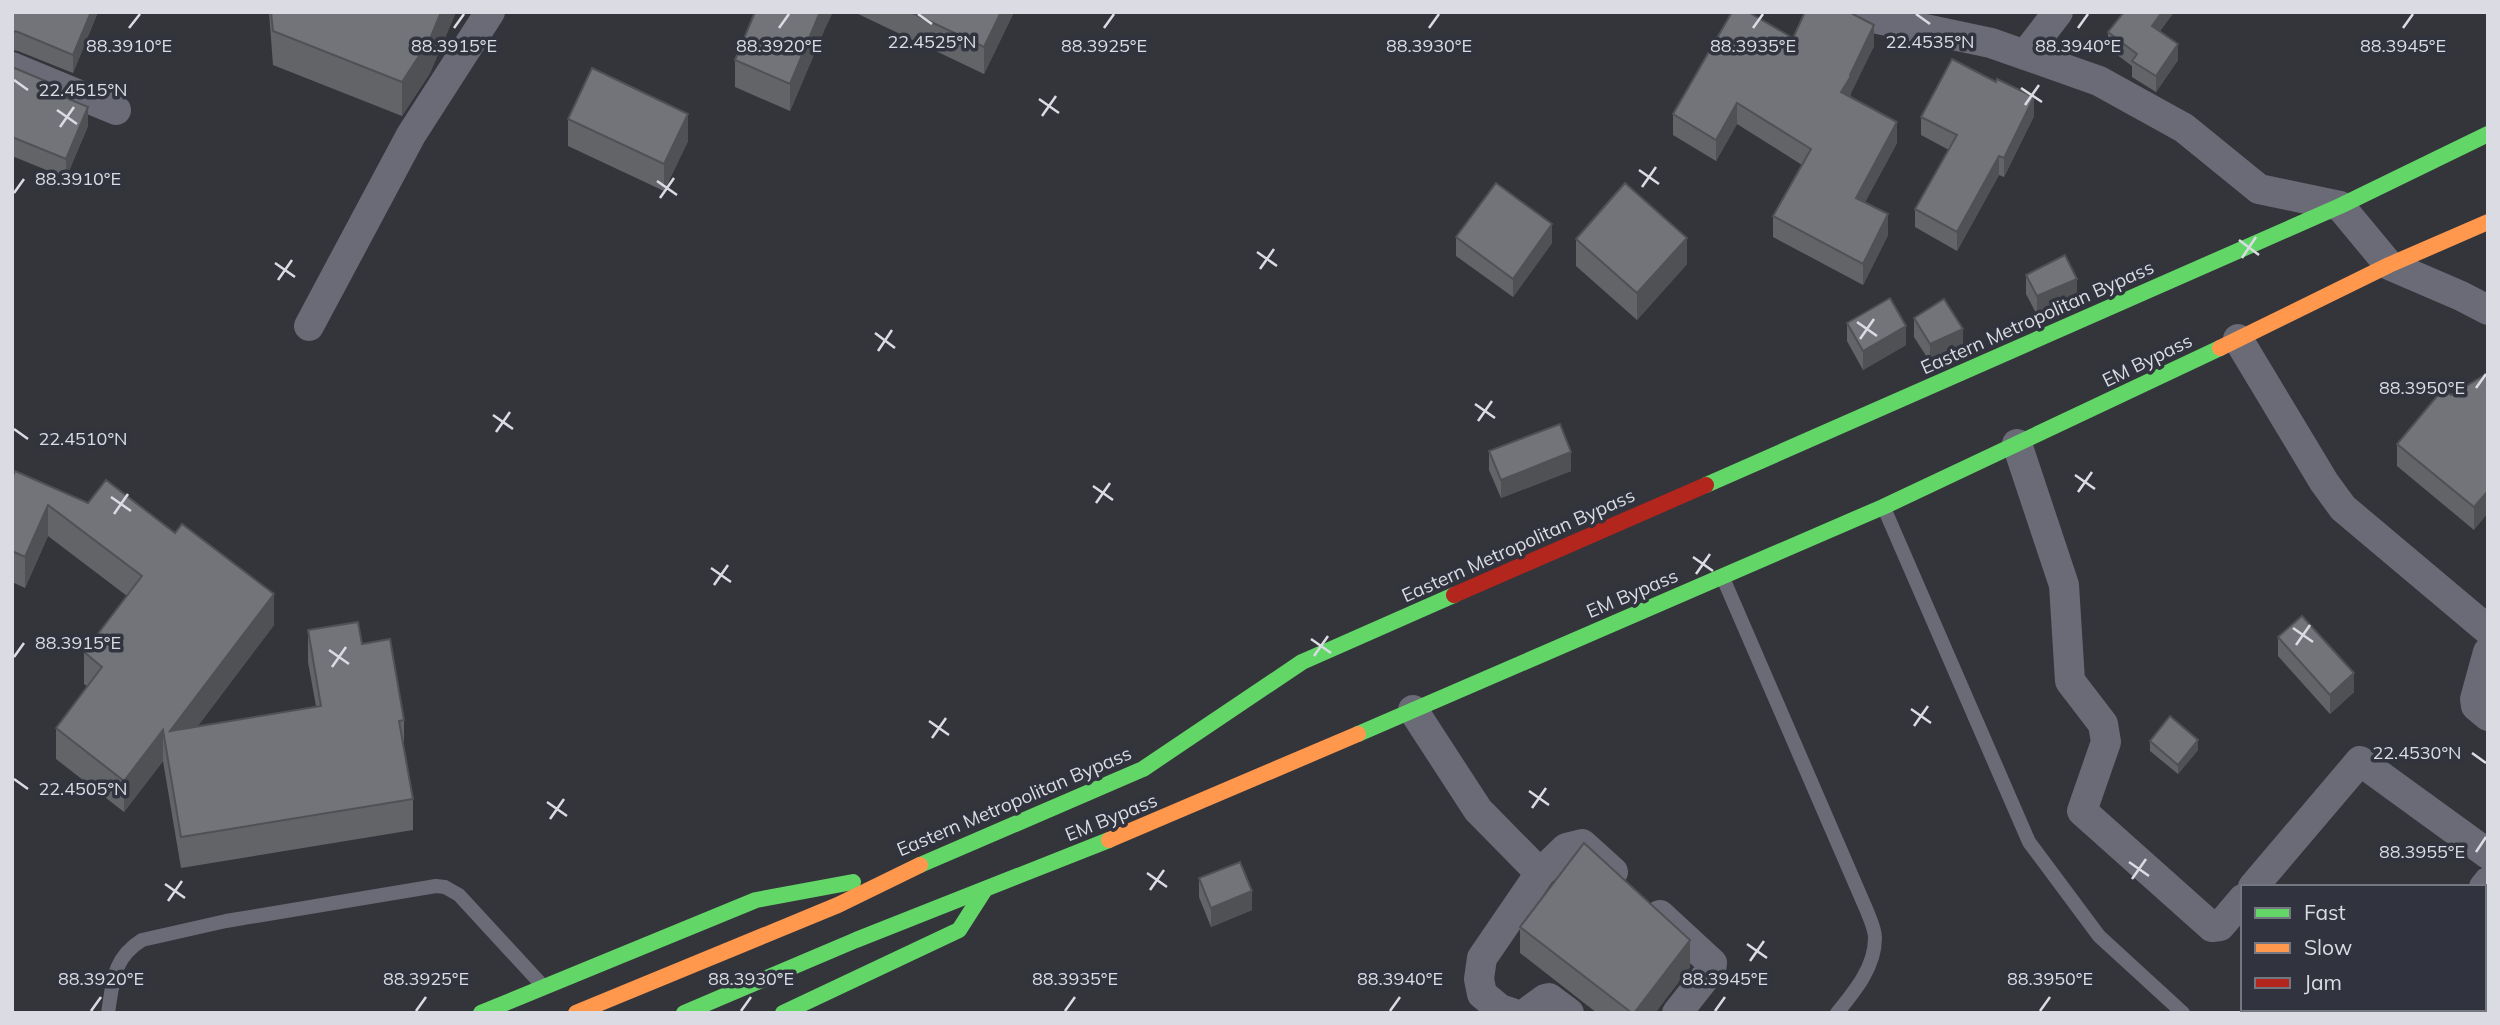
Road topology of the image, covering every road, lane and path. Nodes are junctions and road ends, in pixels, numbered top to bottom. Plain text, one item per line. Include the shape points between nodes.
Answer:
1 (490, 12) edge
2 (1845, 12) edge
3 (2058, 12) edge
4 (2025, 55) junction
5 (12, 67) edge
6 (116, 110) dead end
7 (2488, 134) edge
8 (2340, 206) junction
9 (2488, 222) edge
10 (2389, 265) junction
11 (2488, 310) edge
12 (309, 326) dead end
13 (2238, 339) junction
14 (2018, 444) junction
15 (1883, 507) junction
16 (1722, 576) junction
17 (2488, 630) edge
18 (2488, 652) edge
19 (1413, 710) junction
20 (2488, 716) edge
21 (2488, 854) edge
22 (903, 872) junction
23 (1539, 873) junction
24 (2255, 885) edge
25 (984, 891) junction
26 (2241, 901) edge
27 (544, 988) junction
28 (108, 1013) edge
29 (481, 1013) edge
30 (576, 1013) edge
31 (684, 1013) edge
32 (783, 1013) edge
33 (1513, 1013) edge
34 (1526, 1013) edge
35 (1569, 1013) edge
36 (1677, 1013) edge
37 (1837, 1013) edge
38 (2183, 1013) edge

1 - 12 street via 411,135
2 - 4 street via 1991,43
3 - 4 street
4 - 8 street via 2099,80 2184,128 2259,189
5 - 6 street
7 - 8 main road, Eastern Metropolitan Bypass
8 - 10 street
8 - 22 main road, Eastern Metropolitan Bypass via 1302,663 1147,774
9 - 10 main road, EM Bypass
10 - 11 street
10 - 13 main road, EM Bypass
13 - 14 main road, EM Bypass
13 - 17 street via 2343,508
14 - 15 main road, EM Bypass
14 - 26 street via 2064,584 2070,681 2106,733 2082,811 2212,927 2220,926
15 - 16 main road, EM Bypass
15 - 38 lane via 2029,842 2099,936
16 - 19 main road, EM Bypass
16 - 37 lane via 1875,936 1871,962
18 - 20 street via 2475,699
19 - 23 street via 1478,810
19 - 25 main road, EM Bypass via 1168,809
21 - 24 street via 2360,761
22 - 27 main road via 756,900
22 - 30 main road, Eastern Metropolitan Bypass via 838,905
23 - 33 street via 1482,958 1479,970 1482,994
23 - 36 street via 1566,848 1582,845 1712,962 1711,970
25 - 31 main road, EM Bypass
25 - 32 main road via 959,930
27 - 28 lane via 459,895 436,886 226,921 142,940 118,962
27 - 29 main road
34 - 35 street via 1549,998

